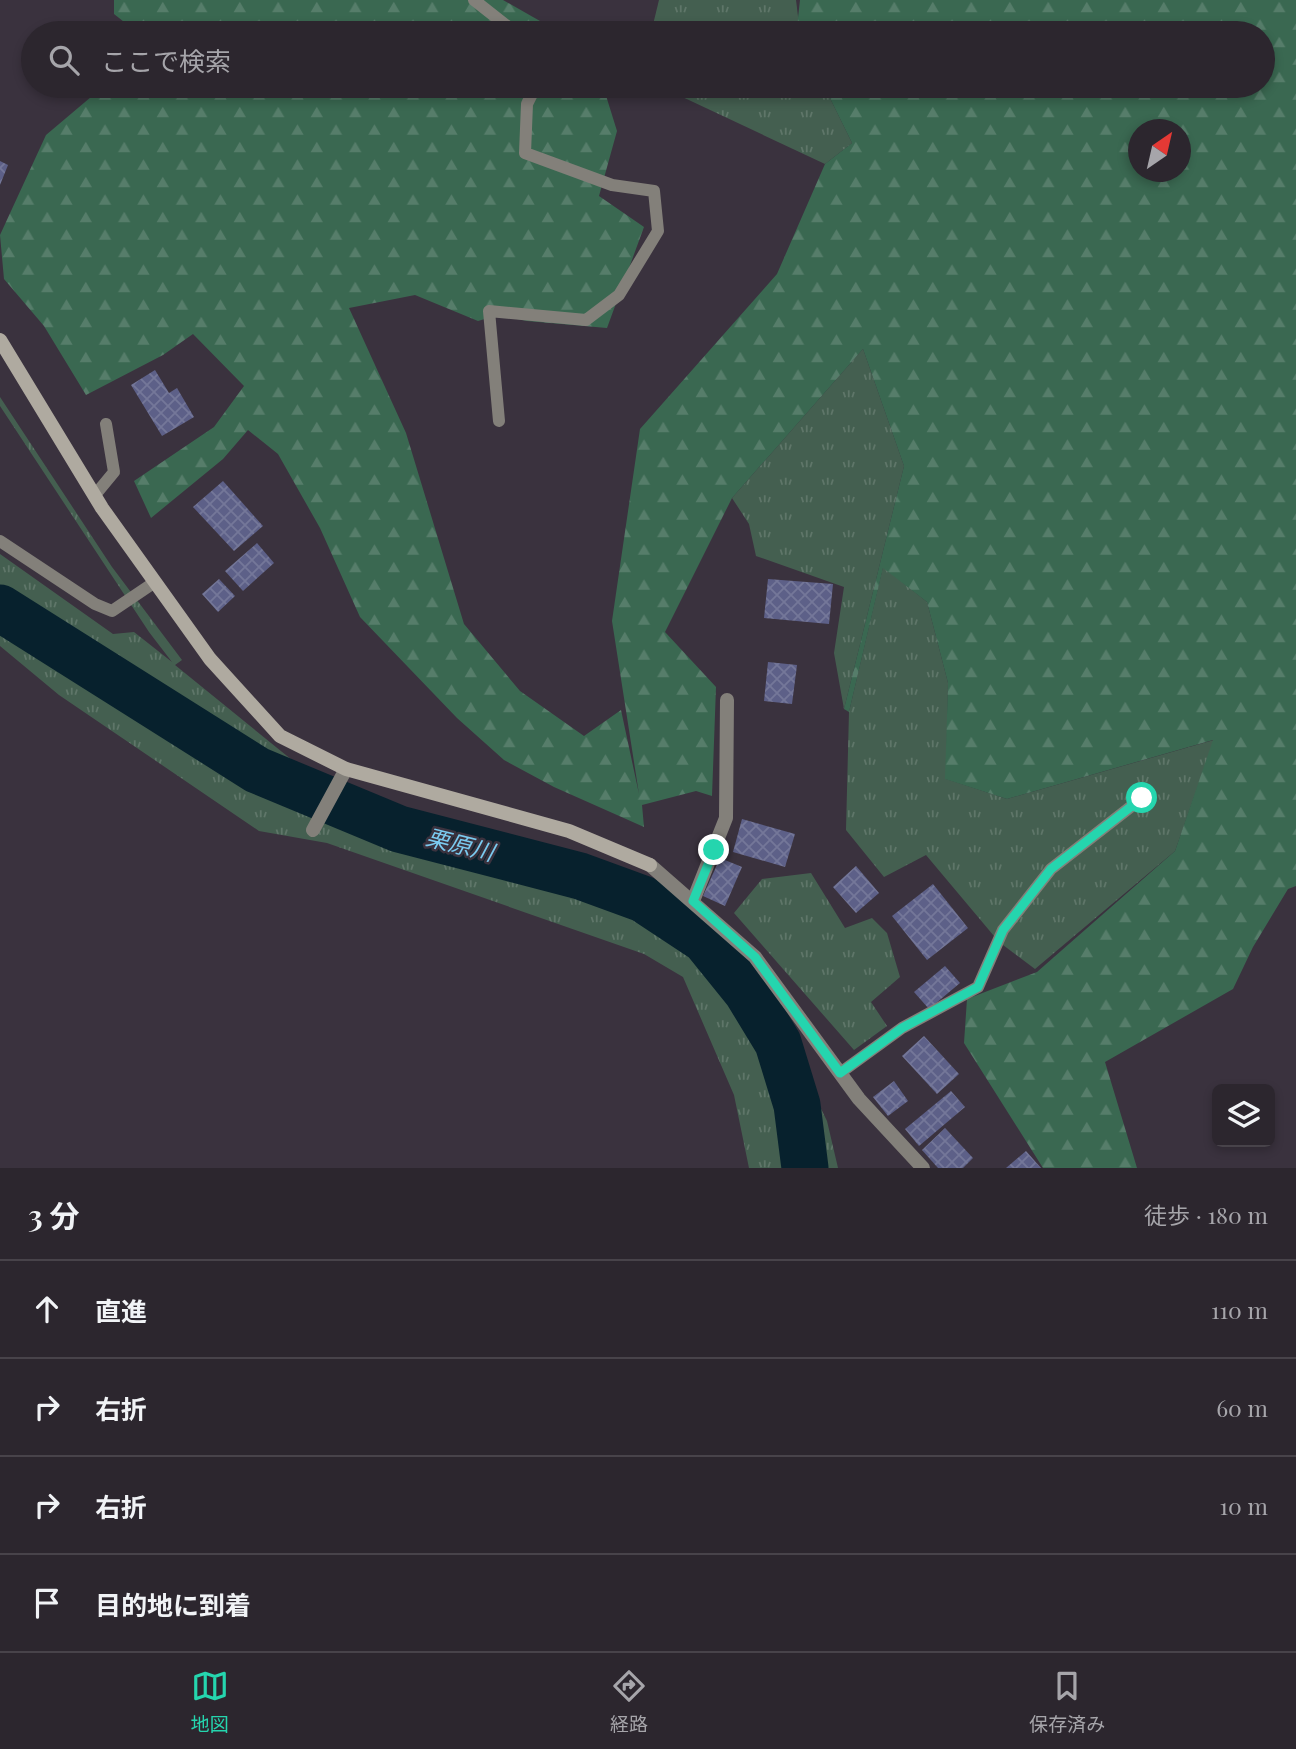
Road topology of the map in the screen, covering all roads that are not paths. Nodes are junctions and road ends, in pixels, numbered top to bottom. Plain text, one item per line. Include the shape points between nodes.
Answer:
1 (474, 0) edge
2 (501, 21) edge
3 (530, 98) edge
4 (0, 340) edge
5 (499, 421) dead end
6 (106, 424) dead end
7 (94, 495) junction
8 (0, 541) edge
9 (155, 582) junction
10 (727, 700) dead end
11 (345, 769) junction
12 (1142, 798) dead end
13 (313, 830) dead end
14 (693, 901) junction
15 (840, 1073) junction
16 (923, 1168) edge

1 - 2 lane
3 - 5 lane via 525,153 612,185 654,191 658,230 619,295 586,320 489,311
4 - 7 street
6 - 7 lane via 114,472
7 - 9 street
8 - 9 lane via 112,611
9 - 11 street via 210,659 280,736
10 - 14 street via 726,818
11 - 13 street
11 - 14 street via 569,831 650,865
12 - 15 lane via 1051,869 1003,930 978,987 902,1028
14 - 15 street via 755,957
15 - 16 street

